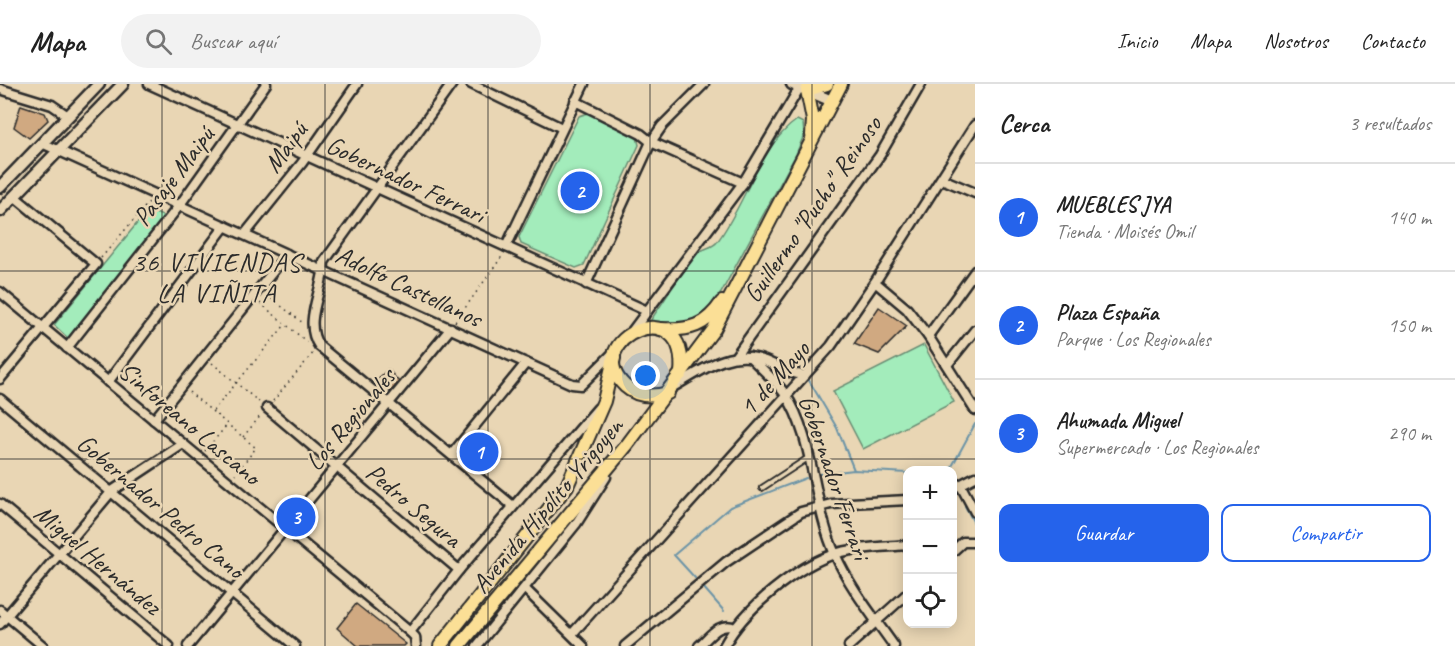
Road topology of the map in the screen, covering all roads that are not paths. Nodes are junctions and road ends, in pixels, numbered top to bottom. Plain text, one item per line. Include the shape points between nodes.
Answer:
1 (99, 84) edge
2 (123, 84) edge
3 (149, 84) edge
4 (266, 84) edge
5 (357, 84) edge
6 (452, 84) edge
7 (471, 84) edge
8 (584, 84) edge
9 (704, 84) edge
10 (827, 84) edge
11 (841, 84) edge
12 (921, 84) edge
13 (800, 87) edge
14 (0, 89) edge
15 (575, 101) junction
16 (832, 101) junction
17 (68, 116) junction
18 (237, 125) junction
19 (975, 125) edge
20 (562, 128) junction
21 (811, 139) junction
22 (651, 142) junction
23 (42, 143) junction
24 (59, 150) junction
25 (305, 156) junction
26 (942, 179) junction
27 (743, 183) junction
28 (0, 187) edge
29 (376, 189) junction
30 (975, 193) edge
31 (14, 196) junction
32 (179, 206) junction
33 (0, 211) edge
34 (225, 226) junction
35 (245, 234) junction
36 (506, 247) junction
37 (287, 254) junction
38 (324, 270) junction
39 (975, 271) edge
40 (741, 273) junction
41 (875, 282) junction
42 (586, 284) junction
43 (0, 292) edge
44 (647, 310) junction
45 (43, 328) junction
46 (451, 328) junction
47 (660, 329) junction
48 (633, 330) junction
49 (975, 330) edge
50 (928, 336) junction
51 (67, 348) junction
52 (615, 354) junction
53 (735, 357) junction
54 (750, 357) junction
55 (526, 363) junction
56 (947, 365) junction
57 (681, 374) junction
58 (805, 375) junction
59 (0, 379) edge
60 (108, 382) junction
61 (670, 390) junction
62 (786, 395) junction
63 (0, 399) edge
64 (604, 401) junction
65 (389, 404) junction
66 (267, 408) road end
67 (975, 410) edge
68 (154, 420) junction
69 (183, 444) junction
70 (627, 445) junction
71 (452, 454) junction
72 (808, 458) junction
73 (338, 467) junction
74 (975, 477) edge
75 (762, 488) dead end
76 (957, 488) edge
77 (112, 491) junction
78 (903, 500) edge
79 (0, 504) edge
80 (818, 505) junction
81 (513, 506) junction
82 (975, 512) edge
83 (286, 529) junction
84 (963, 542) junction
85 (975, 542) edge
86 (957, 543) edge
87 (903, 546) edge
88 (957, 547) edge
89 (58, 553) junction
90 (835, 554) junction
91 (459, 570) junction
92 (525, 589) junction
93 (232, 593) junction
94 (903, 598) edge
95 (3, 613) edge
96 (876, 619) junction
97 (0, 624) edge
98 (735, 628) junction
99 (410, 632) junction
100 (572, 634) junction
101 (43, 646) edge
102 (170, 646) edge
103 (188, 646) edge
104 (296, 646) edge
105 (416, 646) edge
106 (441, 646) edge
107 (459, 646) edge
108 (477, 646) edge
109 (583, 646) edge
110 (625, 646) edge
111 (699, 646) edge
112 (724, 646) edge
113 (849, 646) edge
114 (894, 646) edge

1 - 17 main road
2 - 24 main road
3 - 18 street, Gobernador Ferrari
4 - 18 street, Pasaje Maipú
5 - 25 street, Maipú
6 - 29 street
7 - 20 street
8 - 15 street
9 - 22 street
10 - 13 main road
11 - 16 main road
12 - 53 street, Guillermo "Pucho" Reinoso via 880,155
13 - 16 main road
13 - 21 main road via 813,120
13 - 27 street
14 - 17 street via 52,105
15 - 20 street
15 - 22 street
16 - 21 main road
17 - 23 main road
18 - 25 street, Gobernador Ferrari
18 - 32 street, Pasaje Maipú
19 - 26 street, 1 de Mayo
20 - 36 street
21 - 40 main road
22 - 27 street
22 - 42 street
23 - 24 street, Adolfo Castellanos
23 - 28 main road
24 - 31 main road
24 - 32 street, Adolfo Castellanos
25 - 29 street, Gobernador Ferrari
25 - 35 street, Maipú
26 - 30 street
26 - 41 street, 1 de Mayo
27 - 44 street
29 - 36 street, Gobernador Ferrari
29 - 38 street via 324,262
31 - 33 main road
31 - 45 street via 96,264
32 - 34 street, Adolfo Castellanos
32 - 51 street, Pasaje Maipú
34 - 35 street, Adolfo Castellanos
34 - 60 street
35 - 37 street, Adolfo Castellanos
36 - 42 street, Gobernador Ferrari
37 - 38 street, Adolfo Castellanos
37 - 68 street
38 - 46 street, Adolfo Castellanos
38 - 65 street via 311,329 319,346
39 - 50 street
40 - 47 main road via 706,321 695,328
40 - 57 main road via 714,329
41 - 50 street via 907,309
41 - 58 street, 1 de Mayo via 831,346
42 - 44 street, Gobernador Ferrari
43 - 45 street, Sinforeano Lascano
44 - 48 street
45 - 51 street, Sinforeano Lascano
45 - 59 street
46 - 55 street, Adolfo Castellanos
46 - 65 street, Los Regionales
47 - 48 main road
47 - 57 main road via 681,350
48 - 52 main road via 623,338
49 - 56 street
50 - 56 street
51 - 60 street, Sinforeano Lascano
52 - 55 street, Adolfo Castellanos via 580,385
52 - 61 main road via 619,378 626,387 646,395
52 - 64 main road, Avenida Hipólito Yrigoyen
53 - 54 street, Gobernador Ferrari
53 - 61 street, Gobernador Ferrari via 712,364
54 - 58 street, Gobernador Ferrari via 791,374
54 - 62 street, Gobernador Ferrari
55 - 71 street
56 - 67 street
57 - 61 main road
58 - 62 street, 1 de Mayo
60 - 68 street, Sinforeano Lascano
61 - 70 main road, Avenida Hipólito Yrigoyen
62 - 72 street, Gobernador Ferrari
62 - 100 street, 1 de Mayo
63 - 77 street, Gobernador Pedro Cano
64 - 81 street
64 - 106 main road, Avenida Hipólito Yrigoyen via 567,486
65 - 71 street
65 - 73 street, Los Regionales
66 - 73 street, Pedro Segura
68 - 69 street, Sinforeano Lascano
69 - 77 street
69 - 83 street, Sinforeano Lascano
70 - 92 street via 576,524
70 - 107 main road, Avenida Hipólito Yrigoyen
71 - 81 street
72 - 75 lane
72 - 80 street, Gobernador Ferrari
73 - 83 street, Los Regionales
73 - 91 street, Pedro Segura
74 - 76 street
76 - 82 street
77 - 89 street
77 - 93 street, Gobernador Pedro Cano
78 - 80 street
79 - 89 street, Miguel Hernández
80 - 90 street, Gobernador Ferrari
80 - 110 street via 788,519 726,562
81 - 91 street
83 - 93 street, Los Regionales
83 - 99 street, Sinforeano Lascano
84 - 85 street
84 - 86 street
84 - 88 street
87 - 90 street
89 - 95 street
89 - 102 street, Miguel Hernández
90 - 96 street, Gobernador Ferrari via 858,597
90 - 98 street via 765,598
91 - 99 street
92 - 100 street
92 - 108 street
93 - 103 street, Los Regionales
93 - 104 street, Gobernador Pedro Cano
94 - 96 street
95 - 97 street
95 - 101 street
96 - 113 street
96 - 114 street, Gobernador Ferrari
98 - 111 street via 719,627
98 - 112 street
99 - 105 street, Sinforeano Lascano via 416,637
100 - 109 street

